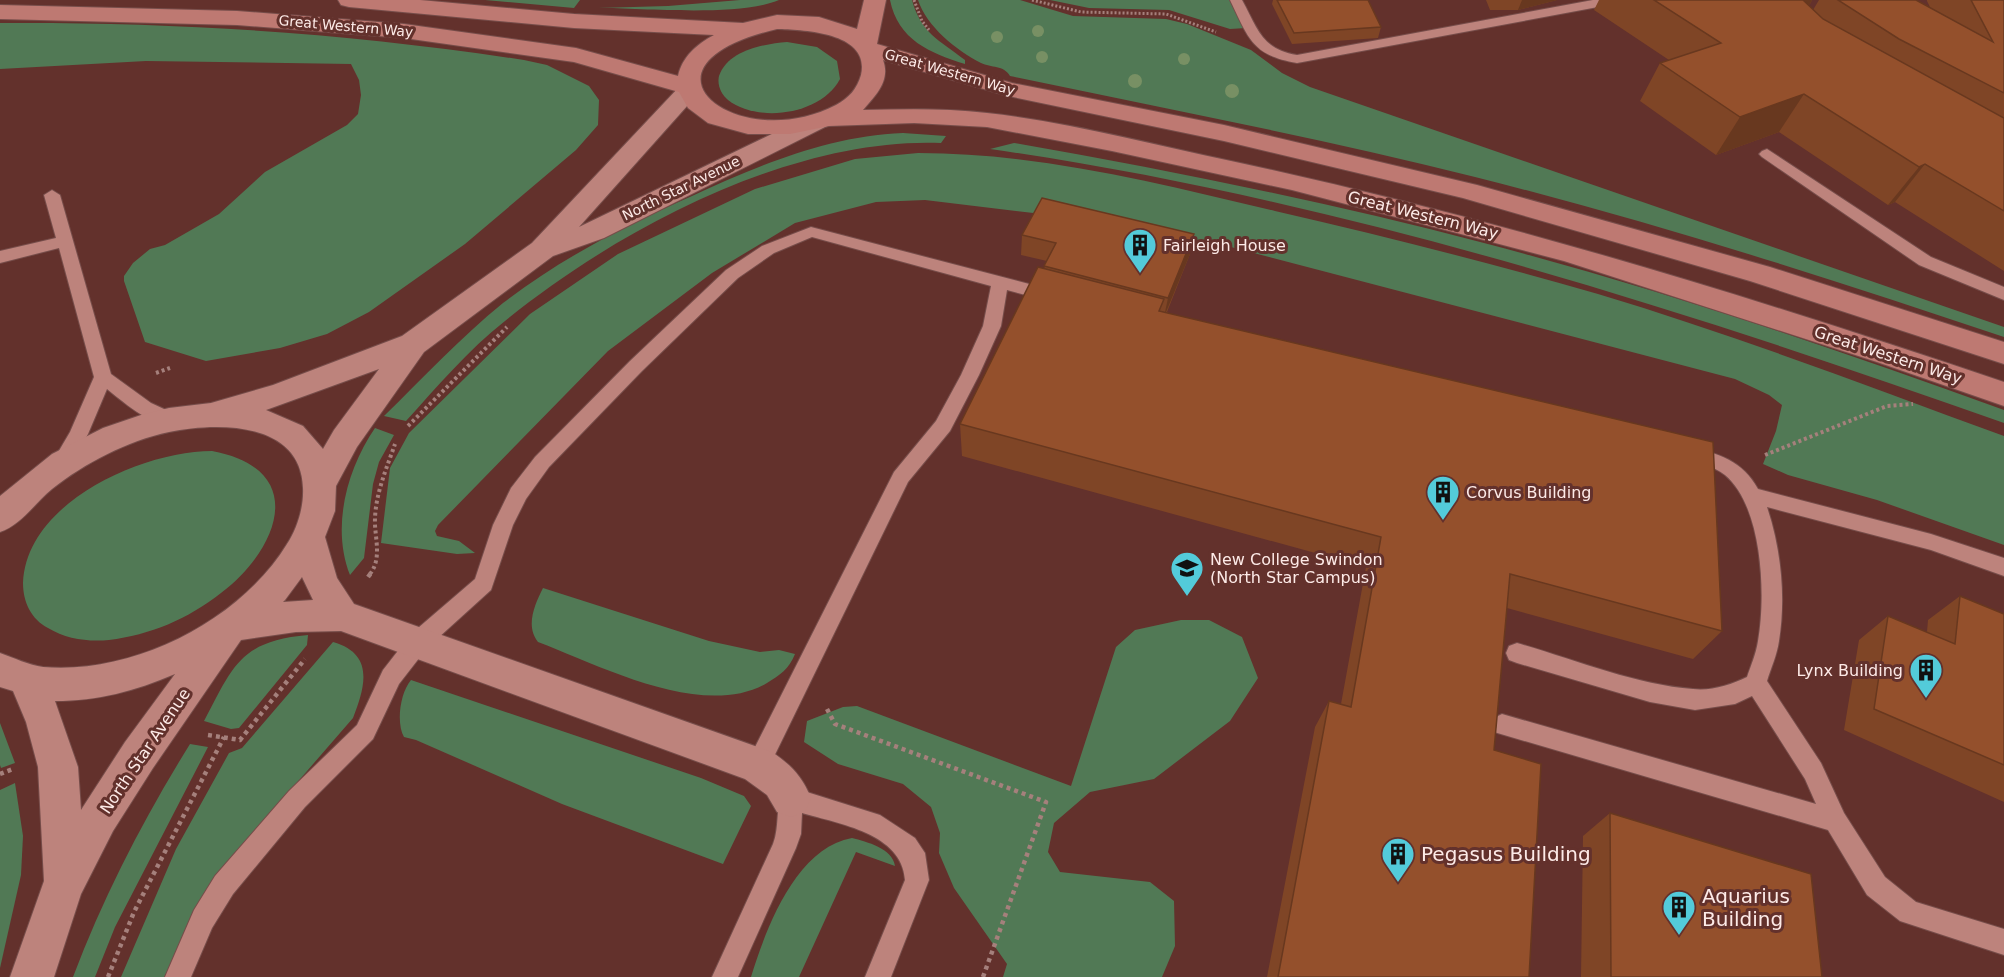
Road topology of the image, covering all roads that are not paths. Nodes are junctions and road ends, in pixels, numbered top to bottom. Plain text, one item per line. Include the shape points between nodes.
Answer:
1 (349, 0) edge
2 (875, 0) edge
3 (1236, 0) edge
4 (1614, 0) edge
5 (805, 2) dead end
6 (0, 12) edge
7 (777, 22) junction
8 (742, 29) junction
9 (867, 47) junction
10 (687, 89) junction
11 (822, 120) junction
12 (1767, 154) dead end
13 (51, 195) dead end
14 (64, 241) junction
15 (542, 250) junction
16 (0, 257) edge
17 (1000, 282) junction
18 (2004, 294) edge
19 (1066, 300) edge
20 (413, 344) junction
21 (2004, 353) edge
22 (103, 377) junction
23 (2004, 394) edge
24 (210, 415) junction
25 (170, 420) junction
26 (1670, 449) edge
27 (60, 466) junction
28 (321, 484) junction
29 (0, 494) edge
30 (1752, 495) junction
31 (0, 518) edge
32 (309, 540) junction
33 (2004, 567) edge
34 (340, 615) junction
35 (233, 626) junction
36 (419, 641) junction
37 (1516, 653) dead end
38 (13, 675) edge
39 (1756, 682) junction
40 (1502, 725) edge
41 (758, 765) junction
42 (790, 798) junction
43 (1836, 821) junction
44 (65, 882) junction
45 (2004, 942) edge
46 (33, 977) edge
47 (178, 977) edge
48 (725, 977) edge
49 (878, 977) edge

1 - 8 main road, Great Western Way via 594,22
2 - 9 main road
3 - 4 lane via 1262,48 1274,55 1298,58
5 - 7 main road
6 - 10 main road, Great Western Way via 237,18 415,32 576,55
7 - 8 main road
7 - 9 main road via 829,26 848,33
8 - 10 main road via 718,39 700,53 687,72
9 - 11 main road via 876,68 869,89 849,107
9 - 21 main road, Great Western Way via 993,86 1224,133 1468,192 1760,274
10 - 11 main road via 702,110 736,125 775,128
10 - 15 street, North Star Avenue
11 - 15 street, North Star Avenue via 594,232
11 - 23 main road, Great Western Way via 914,116 987,120 1292,182 1582,257
12 - 18 lane via 1925,261
13 - 14 lane
14 - 16 lane
14 - 22 lane
15 - 20 street, North Star Avenue
17 - 19 lane
17 - 36 lane via 811,232 760,252 718,283 542,462 518,494 503,525 484,584
17 - 41 lane via 992,326 970,375 943,426 901,477
20 - 24 street, North Star Avenue via 281,394
20 - 28 street, North Star Avenue via 345,439
22 - 25 lane via 144,408
22 - 27 lane via 79,434
24 - 25 street, North Star Avenue
24 - 28 street, North Star Avenue via 256,419 292,434 308,451
25 - 27 street, North Star Avenue via 125,433
26 - 30 lane via 1731,469
27 - 29 street
27 - 31 street, North Star Avenue
28 - 32 street, North Star Avenue via 319,511
30 - 33 lane via 1931,542
30 - 39 lane via 1763,528 1772,605 1769,641
32 - 34 street via 321,582
32 - 35 street, North Star Avenue via 279,584
34 - 35 street via 296,616
34 - 36 street
35 - 38 street, North Star Avenue via 189,652 124,676 69,684
35 - 44 street, North Star Avenue via 156,733 99,820
36 - 41 street
36 - 47 lane via 391,677 364,732 297,799 224,885 203,919
37 - 39 lane via 1650,692 1695,700 1735,694
38 - 44 street, North Star Avenue via 54,751 63,820
39 - 43 lane via 1813,771
40 - 43 lane
41 - 42 street via 781,782
42 - 48 lane via 789,834 784,848
42 - 49 lane via 880,826 909,846 916,857 917,880
43 - 45 lane via 1876,886 1909,912
44 - 46 street, North Star Avenue

